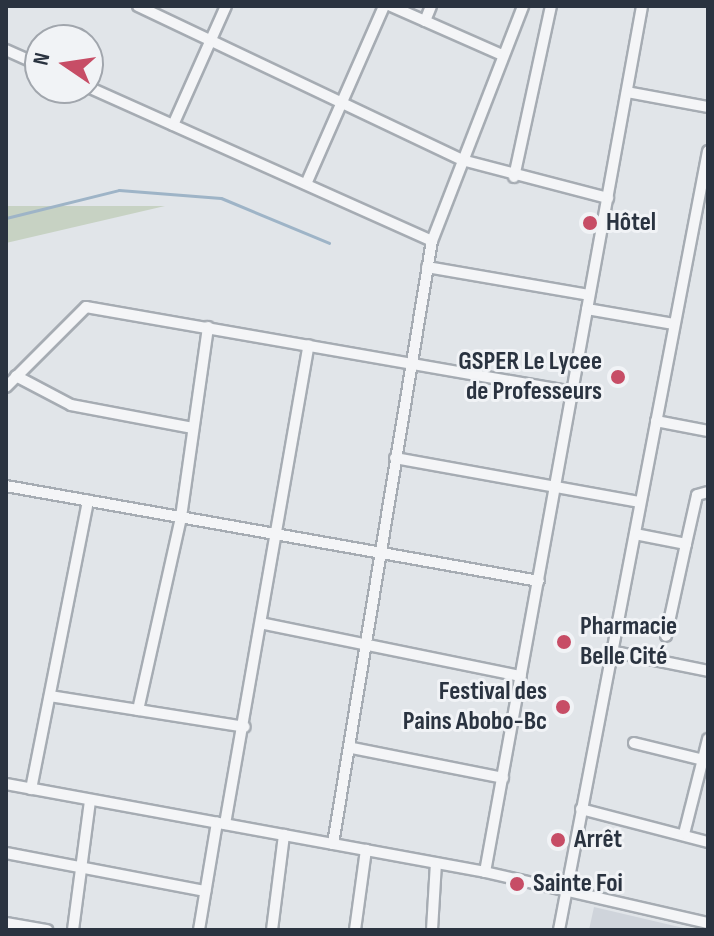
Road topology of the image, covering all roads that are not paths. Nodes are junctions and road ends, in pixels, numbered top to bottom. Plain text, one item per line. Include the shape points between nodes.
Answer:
1 (138, 6) edge
2 (226, 6) edge
3 (384, 6) edge
4 (391, 6) edge
5 (431, 6) edge
6 (523, 6) edge
7 (551, 6) edge
8 (642, 6) edge
9 (425, 21) junction
10 (212, 38) junction
11 (500, 54) junction
12 (627, 92) junction
13 (104, 94) edge
14 (344, 100) junction
15 (708, 107) edge
16 (173, 125) junction
17 (708, 151) edge
18 (462, 160) junction
19 (514, 177) junction
20 (306, 184) junction
21 (608, 198) junction
22 (703, 201) edge
23 (432, 241) junction
24 (427, 267) junction
25 (589, 295) junction
26 (587, 309) junction
27 (674, 324) junction
28 (208, 327) junction
29 (309, 345) junction
30 (411, 363) junction
31 (16, 376) junction
32 (6, 387) edge
33 (572, 392) junction
34 (656, 421) junction
35 (193, 428) junction
36 (708, 431) edge
37 (395, 458) junction
38 (6, 486) edge
39 (556, 488) junction
40 (708, 492) edge
41 (88, 501) junction
42 (640, 502) junction
43 (181, 517) junction
44 (635, 534) junction
45 (281, 536) junction
46 (686, 544) junction
47 (381, 551) junction
48 (539, 581) junction
49 (265, 624) junction
50 (666, 636) dead end
51 (369, 645) junction
52 (610, 651) junction
53 (708, 671) edge
54 (521, 676) junction
55 (50, 696) junction
56 (138, 710) junction
57 (245, 727) junction
58 (708, 739) edge
59 (634, 743) dead end
60 (352, 748) junction
61 (703, 760) junction
62 (503, 778) junction
63 (6, 784) edge
64 (31, 789) junction
65 (90, 800) junction
66 (581, 809) junction
67 (221, 823) junction
68 (684, 834) junction
69 (284, 835) junction
70 (708, 842) edge
71 (333, 844) junction
72 (366, 850) junction
73 (6, 853) edge
74 (436, 863) junction
75 (81, 868) junction
76 (485, 872) junction
77 (566, 890) junction
78 (205, 891) junction
79 (6, 923) edge
80 (708, 923) edge
81 (47, 930) edge
82 (73, 930) edge
83 (199, 930) edge
84 (272, 930) edge
85 (355, 930) edge
86 (432, 930) edge
87 (559, 930) edge

1 - 10 street
2 - 10 street
3 - 14 street
4 - 9 street
5 - 9 street
6 - 11 street
7 - 19 street
8 - 12 street
9 - 11 street
10 - 14 street
10 - 16 street
11 - 18 street
12 - 15 street
12 - 21 street
13 - 16 street
14 - 18 street
14 - 20 street
16 - 20 street
17 - 22 street
18 - 19 street
18 - 23 street
19 - 21 street
20 - 23 street
21 - 25 street
22 - 27 street
23 - 24 street
24 - 25 street
24 - 30 street
25 - 26 street
26 - 27 street
26 - 33 street
27 - 34 street
28 - 29 street
28 - 31 street via 80,307
28 - 35 street
29 - 30 street
29 - 45 street
30 - 33 street
30 - 37 street
31 - 32 street
31 - 35 street via 71,405
33 - 39 street
34 - 36 street
34 - 42 street
35 - 43 street
37 - 39 street
37 - 47 street
38 - 41 street
39 - 42 street
39 - 48 street
40 - 46 street via 697,495
41 - 43 street
41 - 55 street
42 - 44 street
43 - 45 street
43 - 56 street
44 - 46 street
44 - 52 street
45 - 47 street
45 - 49 street
46 - 50 street
47 - 48 street
47 - 51 street
48 - 54 street
49 - 51 street
49 - 57 street
51 - 54 street
51 - 60 street
52 - 53 street
52 - 66 street
54 - 62 street
55 - 56 street
55 - 64 street
56 - 57 street
57 - 67 street
58 - 61 street
59 - 61 street
60 - 62 street
60 - 71 street
61 - 68 street
62 - 76 street
63 - 64 street
64 - 65 street
65 - 67 street
65 - 75 street
66 - 68 street
66 - 77 street
67 - 69 street
67 - 78 street
68 - 70 street
69 - 71 street
69 - 84 street
71 - 72 street
72 - 74 street
72 - 85 street
73 - 75 street
74 - 76 street
74 - 86 street
75 - 78 street
75 - 82 street
76 - 77 street
77 - 80 street
77 - 87 street
78 - 83 street
79 - 81 street

